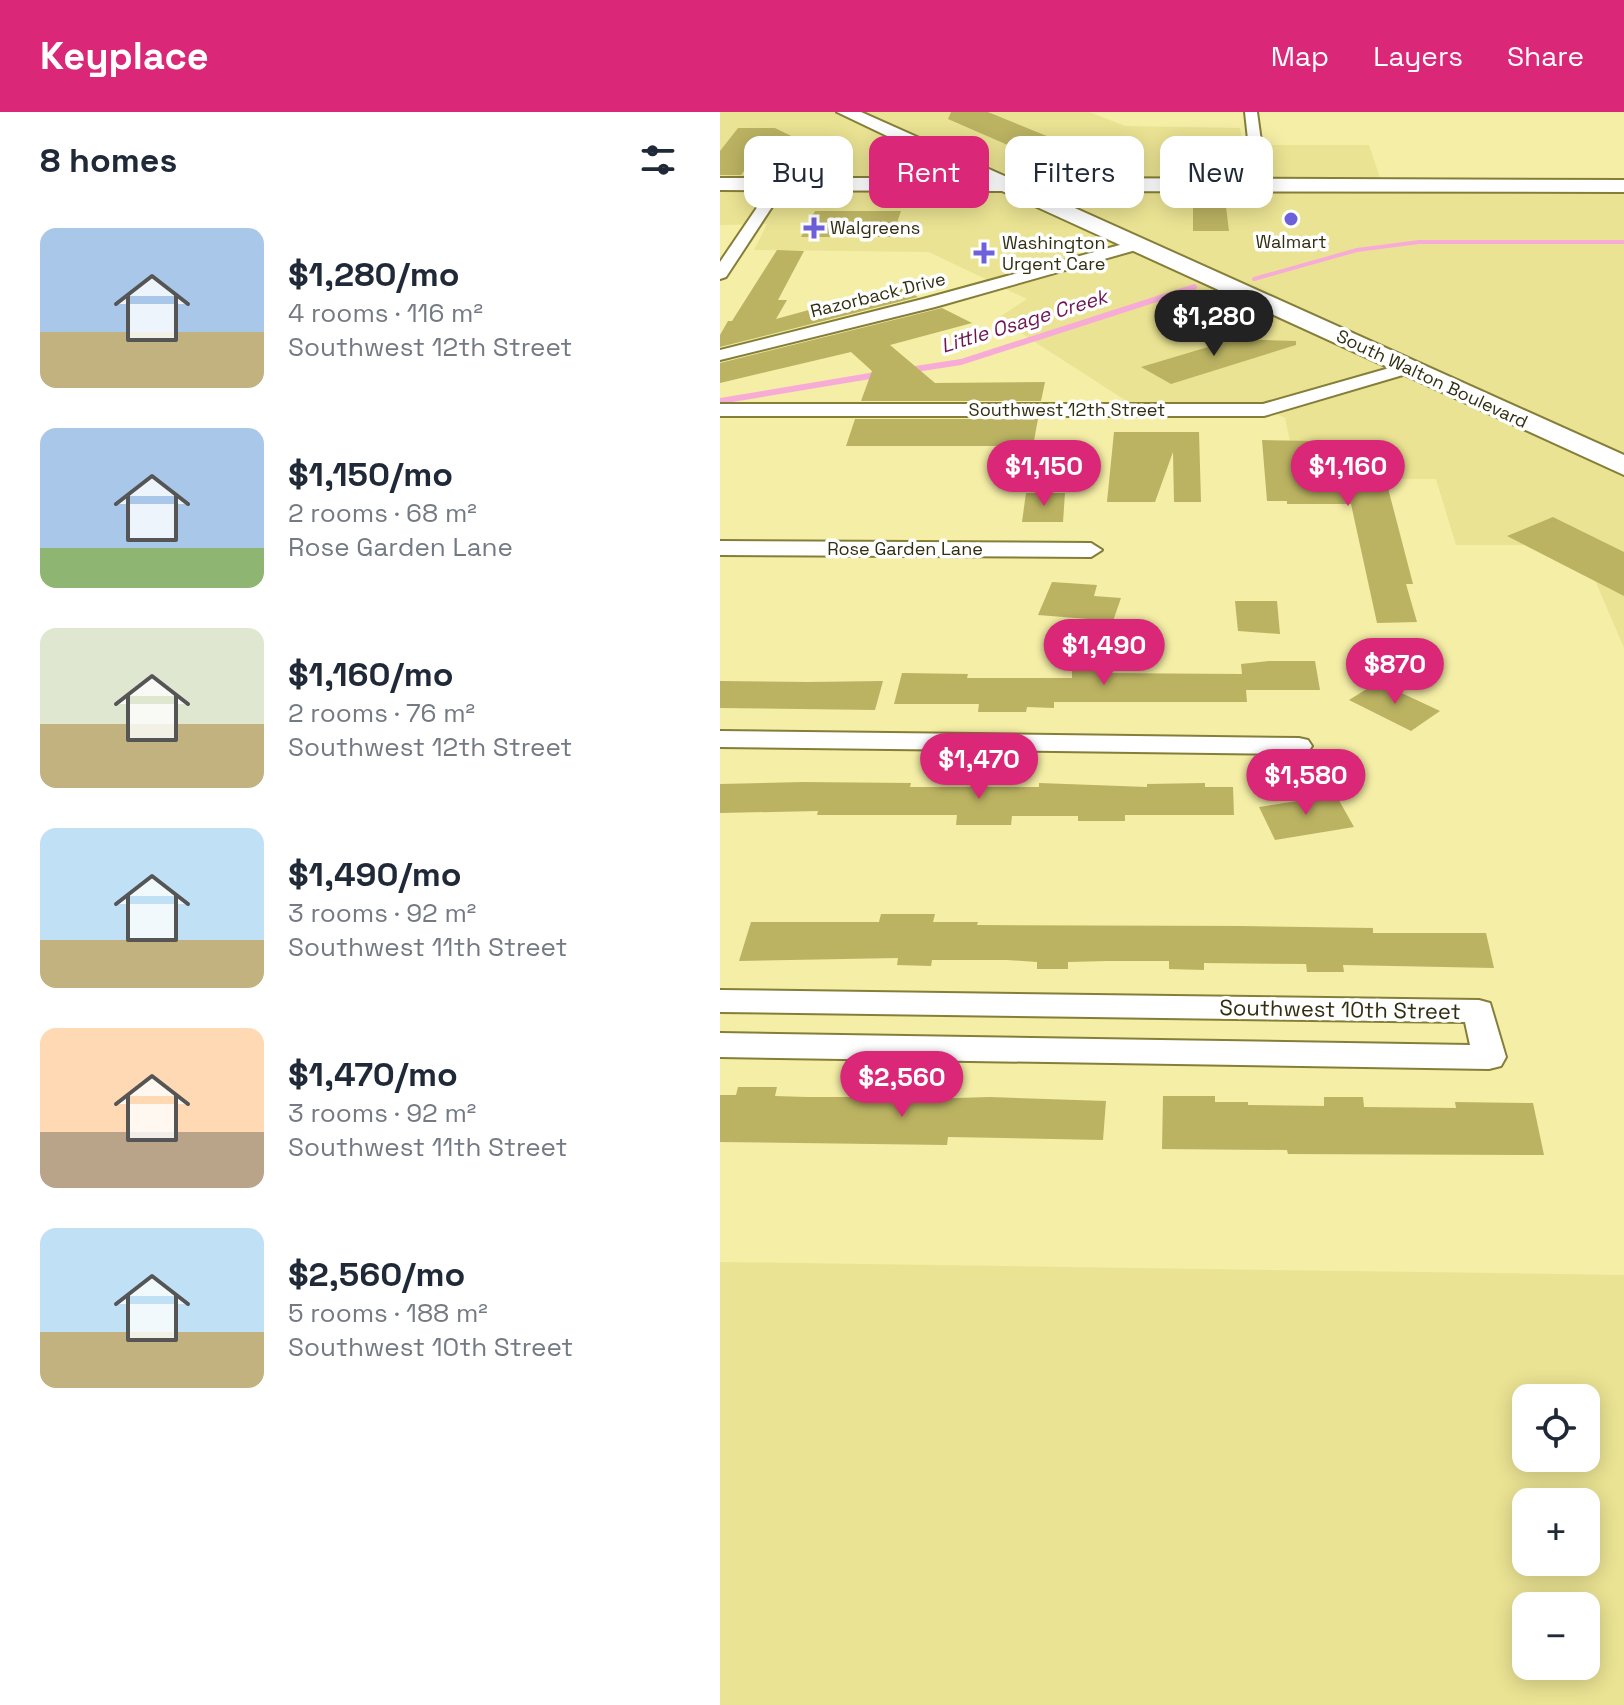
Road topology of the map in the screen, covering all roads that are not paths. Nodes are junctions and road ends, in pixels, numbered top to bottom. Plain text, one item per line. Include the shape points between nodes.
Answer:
1 (846, 112) edge
2 (1251, 112) edge
3 (900, 136) edge
4 (1254, 136) edge
5 (989, 177) edge
6 (720, 184) edge
7 (744, 184) edge
8 (989, 185) edge
9 (1005, 185) joint
10 (1273, 185) edge
11 (1624, 186) edge
12 (764, 208) edge
13 (1057, 208) edge
14 (1075, 208) edge
15 (1086, 221) junction
16 (1138, 245) junction
17 (720, 274) edge
18 (720, 355) edge
19 (1407, 368) junction
20 (720, 410) edge
21 (1624, 466) edge
22 (720, 548) edge
23 (1091, 550) dead end
24 (720, 739) edge
25 (1299, 746) dead end
26 (720, 1001) edge
27 (1010, 1005) junction
28 (720, 1045) edge
29 (1006, 1050) junction

1 - 3 main road, South Walton Boulevard
2 - 4 street
5 - 9 main road, South Walton Boulevard
6 - 7 main road
8 - 9 main road
10 - 11 main road
12 - 17 street
13 - 15 main road, South Walton Boulevard
14 - 15 main road
15 - 16 main road, South Walton Boulevard
16 - 18 street, Razorback Drive
16 - 19 main road, South Walton Boulevard
19 - 20 street, Southwest 12th Street via 1264,410
19 - 21 main road, South Walton Boulevard
22 - 23 street, Rose Garden Lane
24 - 25 street
26 - 27 street, Southwest 10th Street
27 - 29 street
27 - 29 street, Southwest 10th Street via 1479,1011 1489,1057
28 - 29 street, Southwest 10th Street

